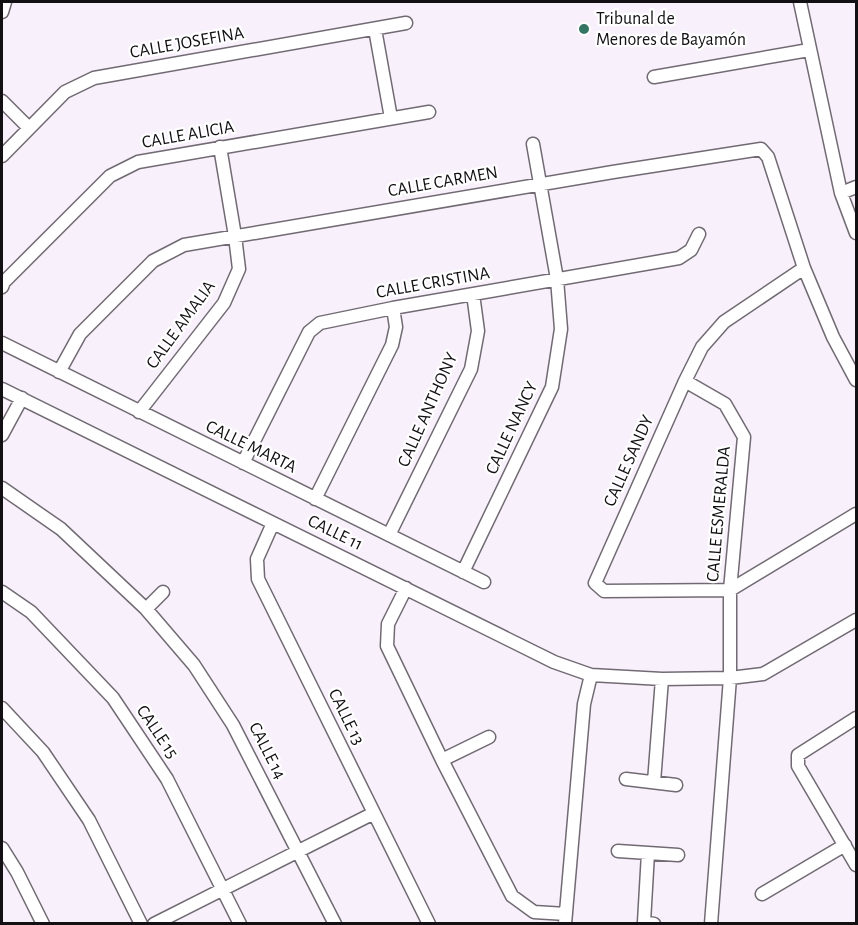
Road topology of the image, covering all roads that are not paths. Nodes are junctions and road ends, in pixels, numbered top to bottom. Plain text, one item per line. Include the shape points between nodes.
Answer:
1 (5, 2) edge
2 (800, 2) edge
3 (2, 12) edge
4 (406, 23) dead end
5 (375, 29) junction
6 (809, 50) junction
7 (654, 77) dead end
8 (2, 101) edge
9 (429, 112) dead end
10 (391, 118) junction
11 (29, 129) junction
12 (533, 144) dead end
13 (220, 147) junction
14 (2, 156) edge
15 (540, 184) junction
16 (856, 187) edge
17 (841, 193) junction
18 (856, 233) edge
19 (699, 234) dead end
20 (235, 236) junction
21 (804, 268) junction
22 (557, 279) junction
23 (2, 287) edge
24 (473, 294) junction
25 (393, 308) junction
26 (2, 344) edge
27 (59, 372) junction
28 (856, 380) edge
29 (685, 381) junction
30 (2, 389) edge
31 (22, 398) junction
32 (139, 412) junction
33 (2, 435) edge
34 (243, 463) junction
35 (2, 488) edge
36 (315, 499) junction
37 (856, 514) edge
38 (273, 523) junction
39 (389, 535) junction
40 (463, 572) junction
41 (484, 582) dead end
42 (406, 588) junction
43 (730, 590) junction
44 (2, 592) edge
45 (163, 592) dead end
46 (146, 609) junction
47 (855, 623) edge
48 (591, 675) junction
49 (730, 678) junction
50 (662, 679) junction
51 (2, 708) edge
52 (856, 718) edge
53 (489, 737) dead end
54 (442, 760) junction
55 (626, 779) dead end
56 (654, 782) junction
57 (676, 785) dead end
58 (374, 813) junction
59 (845, 845) junction
60 (2, 848) edge
61 (299, 851) junction
62 (618, 851) dead end
63 (648, 853) junction
64 (678, 855) dead end
65 (856, 865) edge
66 (223, 889) junction
67 (762, 894) dead end
68 (566, 919) edge
69 (43, 924) edge
70 (141, 924) edge
71 (154, 924) edge
72 (240, 924) edge
73 (335, 924) edge
74 (429, 924) edge
75 (654, 924) edge
76 (711, 924) edge

1 - 3 street
2 - 6 street
4 - 5 street, CALLE JOSEFINA
5 - 10 street
5 - 11 street, CALLE JOSEFINA via 94,78 65,93
6 - 7 street
6 - 17 street
8 - 11 street
9 - 10 street, CALLE ALICIA
10 - 13 street, CALLE ALICIA
11 - 14 street, CALLE JOSEFINA
12 - 15 street, CALLE NANCY
13 - 20 street, CALLE AMALIA
13 - 23 street, CALLE ALICIA via 138,162 110,176
15 - 20 street, CALLE CARMEN
15 - 21 street, CALLE CARMEN via 761,148 768,157
15 - 22 street, CALLE NANCY
16 - 17 street
17 - 18 street
19 - 22 street, CALLE CRISTINA via 691,250 679,258
20 - 27 street, CALLE CARMEN via 184,245 153,261 80,334
20 - 32 street, CALLE AMALIA via 239,269 224,303
21 - 28 street
21 - 29 street, CALLE SANDY via 724,322 702,347
22 - 24 street, CALLE CRISTINA
22 - 40 street, CALLE NANCY via 561,329 552,387
24 - 25 street, CALLE CRISTINA
24 - 39 street, CALLE ANTHONY via 478,331 471,369
25 - 34 street, CALLE CRISTINA via 320,323 309,332
25 - 36 street via 396,327 392,345
26 - 27 street, CALLE MARTA
27 - 32 street, CALLE MARTA
29 - 43 street, CALLE ESMERALDA via 725,404 744,438
29 - 43 street, CALLE SANDY via 595,583 603,591
30 - 31 street, CALLE 11
31 - 33 street
31 - 38 street, CALLE 11
32 - 34 street, CALLE MARTA
34 - 36 street, CALLE MARTA
35 - 46 street, CALLE 14 via 61,529
36 - 39 street, CALLE MARTA
37 - 43 street
38 - 42 street, CALLE 11
38 - 58 street, CALLE 13 via 257,559 258,579
39 - 40 street, CALLE MARTA
40 - 41 street, CALLE MARTA
42 - 48 street, CALLE 11 via 554,662
42 - 54 street via 388,624 387,646
43 - 49 street, CALLE ESMERALDA
44 - 66 street, CALLE 15 via 31,612 113,698 167,779
45 - 46 street
46 - 61 street, CALLE 14 via 194,665 233,725
47 - 49 street, CALLE 11 via 763,674
48 - 50 street, CALLE 11
48 - 68 street via 584,704
49 - 50 street, CALLE 11
49 - 76 street, CALLE ESMERALDA
50 - 56 street
51 - 70 street via 43,752 89,820
52 - 59 street via 798,755 798,766
53 - 54 street
54 - 68 street via 512,897 534,912
55 - 56 street
56 - 57 street
58 - 61 street
58 - 74 street, CALLE 13
59 - 65 street
59 - 67 street
60 - 69 street
61 - 66 street
61 - 73 street, CALLE 14
62 - 63 street
63 - 64 street
63 - 75 street via 644,922
66 - 71 street
66 - 72 street, CALLE 15

